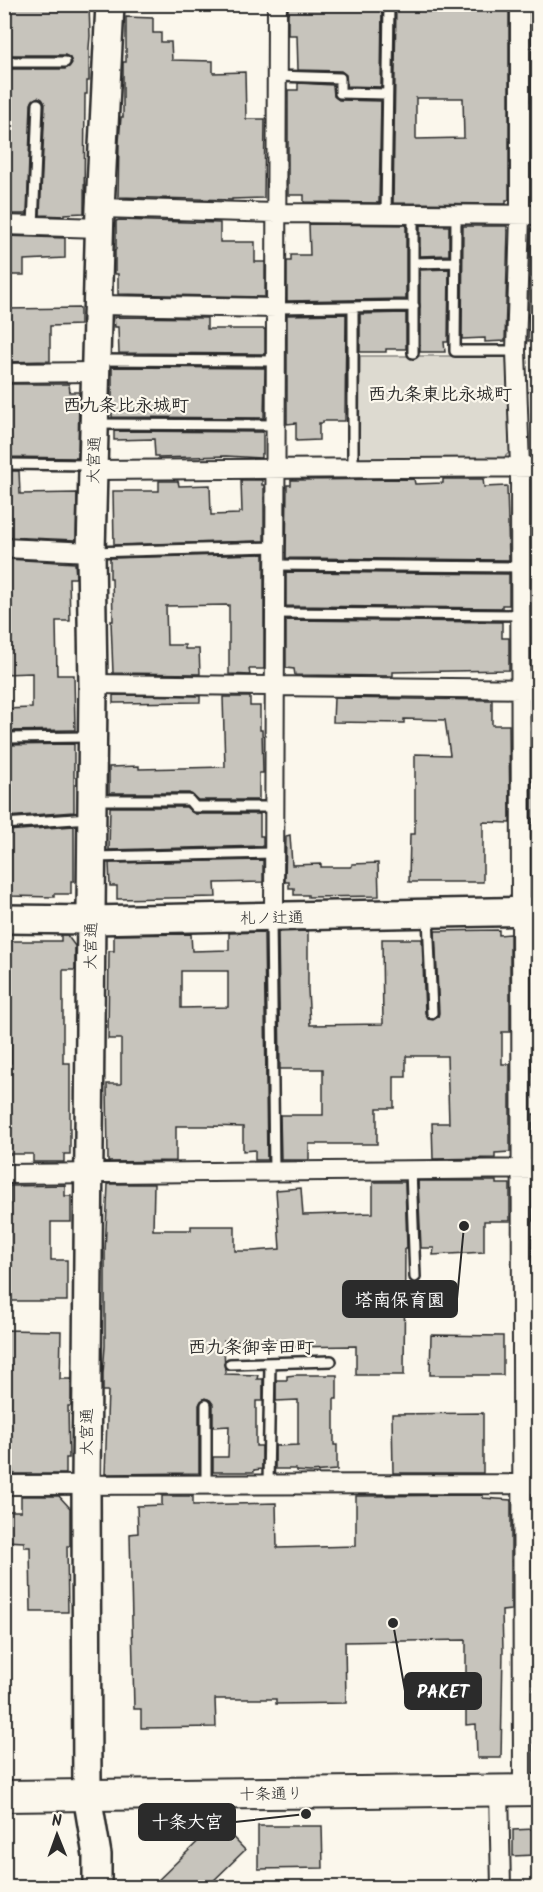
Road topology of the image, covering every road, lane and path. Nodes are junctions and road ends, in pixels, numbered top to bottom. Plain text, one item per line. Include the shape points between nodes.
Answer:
1 (110, 4) edge
2 (277, 4) edge
3 (389, 4) edge
4 (520, 4) edge
5 (4, 62) edge
6 (64, 62) dead end
7 (276, 76) junction
8 (387, 94) junction
9 (38, 104) dead end
10 (277, 213) junction
11 (386, 214) junction
12 (413, 215) junction
13 (456, 215) junction
14 (520, 215) junction
15 (538, 215) edge
16 (100, 218) junction
17 (4, 225) edge
18 (33, 226) junction
19 (456, 262) junction
20 (414, 263) junction
21 (98, 305) junction
22 (414, 306) junction
23 (353, 307) junction
24 (276, 308) junction
25 (516, 351) junction
26 (413, 353) dead end
27 (276, 361) junction
28 (96, 366) junction
29 (4, 373) edge
30 (94, 424) junction
31 (276, 425) junction
32 (4, 464) edge
33 (520, 467) junction
34 (538, 467) edge
35 (93, 468) junction
36 (353, 468) junction
37 (276, 469) junction
38 (4, 548) edge
39 (91, 552) junction
40 (275, 556) junction
41 (520, 567) junction
42 (275, 614) junction
43 (520, 615) junction
44 (93, 684) junction
45 (274, 686) junction
46 (529, 689) edge
47 (93, 737) junction
48 (4, 738) edge
49 (274, 807) junction
50 (92, 809) junction
51 (4, 824) edge
52 (274, 853) junction
53 (92, 857) junction
54 (530, 911) edge
55 (428, 913) junction
56 (273, 917) junction
57 (4, 919) edge
58 (91, 920) junction
59 (432, 1013) dead end
60 (530, 1169) edge
61 (411, 1170) junction
62 (274, 1171) junction
63 (88, 1173) junction
64 (4, 1174) edge
65 (415, 1277) dead end
66 (331, 1361) dead end
67 (270, 1363) junction
68 (231, 1364) dead end
69 (206, 1405) dead end
70 (530, 1484) edge
71 (4, 1485) edge
72 (86, 1485) junction
73 (206, 1485) junction
74 (268, 1485) junction
75 (520, 1790) edge
76 (87, 1795) junction
77 (4, 1796) edge
78 (97, 1887) edge
79 (501, 1887) edge

1 - 16 street, 大宮通
2 - 7 street
3 - 8 lane
4 - 14 street
5 - 6 lane
7 - 8 lane via 340,78 340,93
7 - 10 street
8 - 11 lane
9 - 18 lane
10 - 11 street
10 - 16 street
10 - 24 street
11 - 12 street
12 - 13 street
12 - 20 lane
13 - 14 street
13 - 19 lane
14 - 15 street
14 - 25 street
16 - 18 street
16 - 21 street, 大宮通
17 - 18 street
19 - 20 lane
19 - 25 lane via 454,351
20 - 22 lane
21 - 24 street
21 - 28 street, 大宮通
22 - 23 lane
22 - 26 lane
23 - 24 lane
23 - 36 lane
24 - 27 street
25 - 33 street
27 - 28 lane
27 - 31 street
28 - 29 street
28 - 30 street, 大宮通
30 - 31 lane
30 - 35 street, 大宮通
31 - 37 street
32 - 35 lane
33 - 34 street
33 - 36 street
33 - 41 street
35 - 37 street
35 - 39 street, 大宮通
36 - 37 street
37 - 40 street
38 - 39 street
39 - 40 lane
39 - 44 street, 大宮通
40 - 41 lane
40 - 42 street
41 - 43 street
42 - 43 lane
42 - 45 street
43 - 46 street
44 - 45 street
44 - 47 street, 大宮通
45 - 46 street
45 - 49 street
46 - 54 street
47 - 48 lane
47 - 50 street, 大宮通
49 - 50 lane via 195,807 189,800
49 - 52 street
50 - 51 lane
50 - 53 street, 大宮通
52 - 53 lane
52 - 56 street
53 - 58 street, 大宮通
54 - 55 street, 札ノ辻通
54 - 60 street
55 - 56 street, 札ノ辻通
55 - 59 lane
56 - 58 street, 札ノ辻通
56 - 62 lane
57 - 58 street, 札ノ辻通
58 - 63 street, 大宮通
60 - 61 street
60 - 70 street
61 - 62 street
61 - 65 lane
62 - 63 street
63 - 64 street
63 - 72 street, 大宮通
66 - 67 lane
67 - 68 lane
67 - 74 lane
69 - 73 lane
70 - 74 street
70 - 75 street
71 - 72 street
72 - 73 street
72 - 76 street, 大宮通
73 - 74 street
75 - 76 main road, 十条通り
75 - 79 street
76 - 77 main road, 十条通り
76 - 78 street, 大宮通 via 97,1855

